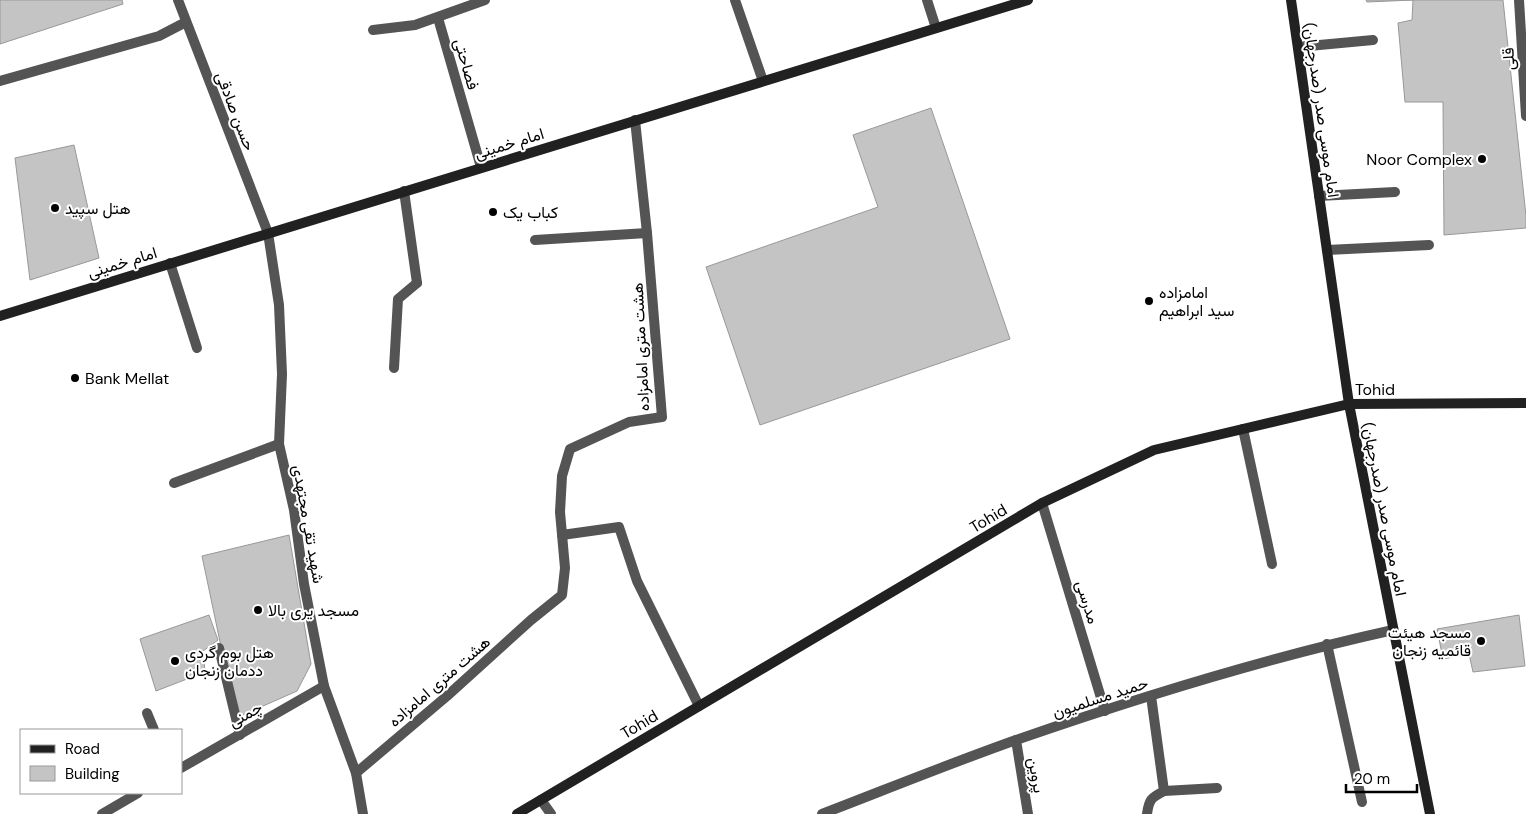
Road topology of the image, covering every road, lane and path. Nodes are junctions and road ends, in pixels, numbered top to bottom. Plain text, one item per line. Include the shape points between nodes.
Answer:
1 (178, 0) edge
2 (485, 0) edge
3 (735, 0) edge
4 (927, 0) edge
5 (1028, 0) edge
6 (1291, 0) edge
7 (1519, 0) edge
8 (438, 18) junction
9 (186, 22) junction
10 (936, 28) junction
11 (373, 30) dead end
12 (1373, 40) dead end
13 (1298, 47) junction
14 (763, 81) junction
15 (0, 82) edge
16 (1526, 116) edge
17 (635, 120) junction
18 (481, 167) junction
19 (404, 191) junction
20 (1395, 192) dead end
21 (1319, 196) junction
22 (268, 233) junction
23 (648, 233) junction
24 (535, 240) dead end
25 (1429, 245) dead end
26 (1327, 250) junction
27 (170, 263) junction
28 (0, 316) edge
29 (197, 348) dead end
30 (394, 368) dead end
31 (1526, 403) edge
32 (1349, 404) junction
33 (1243, 429) junction
34 (279, 444) junction
35 (174, 483) dead end
36 (1042, 503) junction
37 (562, 535) junction
38 (1272, 564) dead end
39 (1393, 630) junction
40 (1328, 644) junction
41 (219, 648) dead end
42 (324, 686) junction
43 (1151, 696) junction
44 (699, 706) junction
45 (1105, 711) junction
46 (148, 713) dead end
47 (154, 729) edge
48 (240, 734) junction
49 (1016, 740) junction
50 (182, 767) edge
51 (356, 773) junction
52 (1217, 788) dead end
53 (1164, 791) junction
54 (136, 794) edge
55 (541, 800) junction
56 (1362, 802) dead end
57 (102, 814) edge
58 (364, 814) edge
59 (518, 814) edge
60 (551, 814) edge
61 (822, 814) edge
62 (1028, 814) edge
63 (1147, 814) edge
64 (1430, 814) edge

1 - 9 street, حسن صادقی
2 - 8 street
3 - 14 street
4 - 10 street
5 - 10 main road, امام خمینی
6 - 13 main road, (صدرجهان) امام موسی صدر
7 - 16 street, قلی
8 - 11 street via 415,25
8 - 18 street, فصاحتی
9 - 15 street via 159,36
9 - 22 street, حسن صادقی
10 - 14 main road, امام خمینی
12 - 13 street
13 - 21 main road, (صدرجهان) امام موسی صدر
14 - 17 main road, امام خمینی
17 - 18 main road, امام خمینی
17 - 23 street, هشت متری امامزاده
18 - 19 main road, امام خمینی
19 - 22 main road, امام خمینی
19 - 30 street via 417,283 398,299
20 - 21 street
21 - 26 main road, (صدرجهان) امام موسی صدر
22 - 27 main road, امام خمینی
22 - 34 street, شهید تقی مجتهدی via 280,322
23 - 24 street
23 - 37 street, هشت متری امامزاده via 662,417 629,422 570,449 562,476
25 - 26 street
26 - 32 main road, (صدرجهان) امام موسی صدر
27 - 28 main road, امام خمینی
27 - 29 street
31 - 32 main road, Tohid
32 - 33 main road, Tohid
32 - 39 main road, (صدرجهان) امام موسی صدر
33 - 36 main road, Tohid via 1154,450
33 - 38 street
34 - 35 street
34 - 42 street, شهید تقی مجتهدی via 294,510 304,584
36 - 44 main road, Tohid
36 - 45 street, مدرسی
37 - 44 street via 619,527 637,582
37 - 51 street, هشت متری امامزاده via 565,568 562,595
39 - 40 street, حمید مسلمیون
39 - 64 main road, (صدرجهان) امام موسی صدر
40 - 43 street, حمید مسلمیون
40 - 56 street
41 - 48 street
42 - 48 street, چمنی
42 - 51 street, شهید تقی مجتهدی
43 - 45 street, حمید مسلمیون
43 - 53 street
44 - 55 main road, Tohid
45 - 49 street, حمید مسلمیون
46 - 47 street
48 - 50 street, چمنی
49 - 61 street, حمید مسلمیون
49 - 62 street, پروین
51 - 58 street, شهید تقی مجتهدی
52 - 53 street
53 - 63 street via 1152,798
54 - 57 street
55 - 59 main road, Tohid
55 - 60 street

